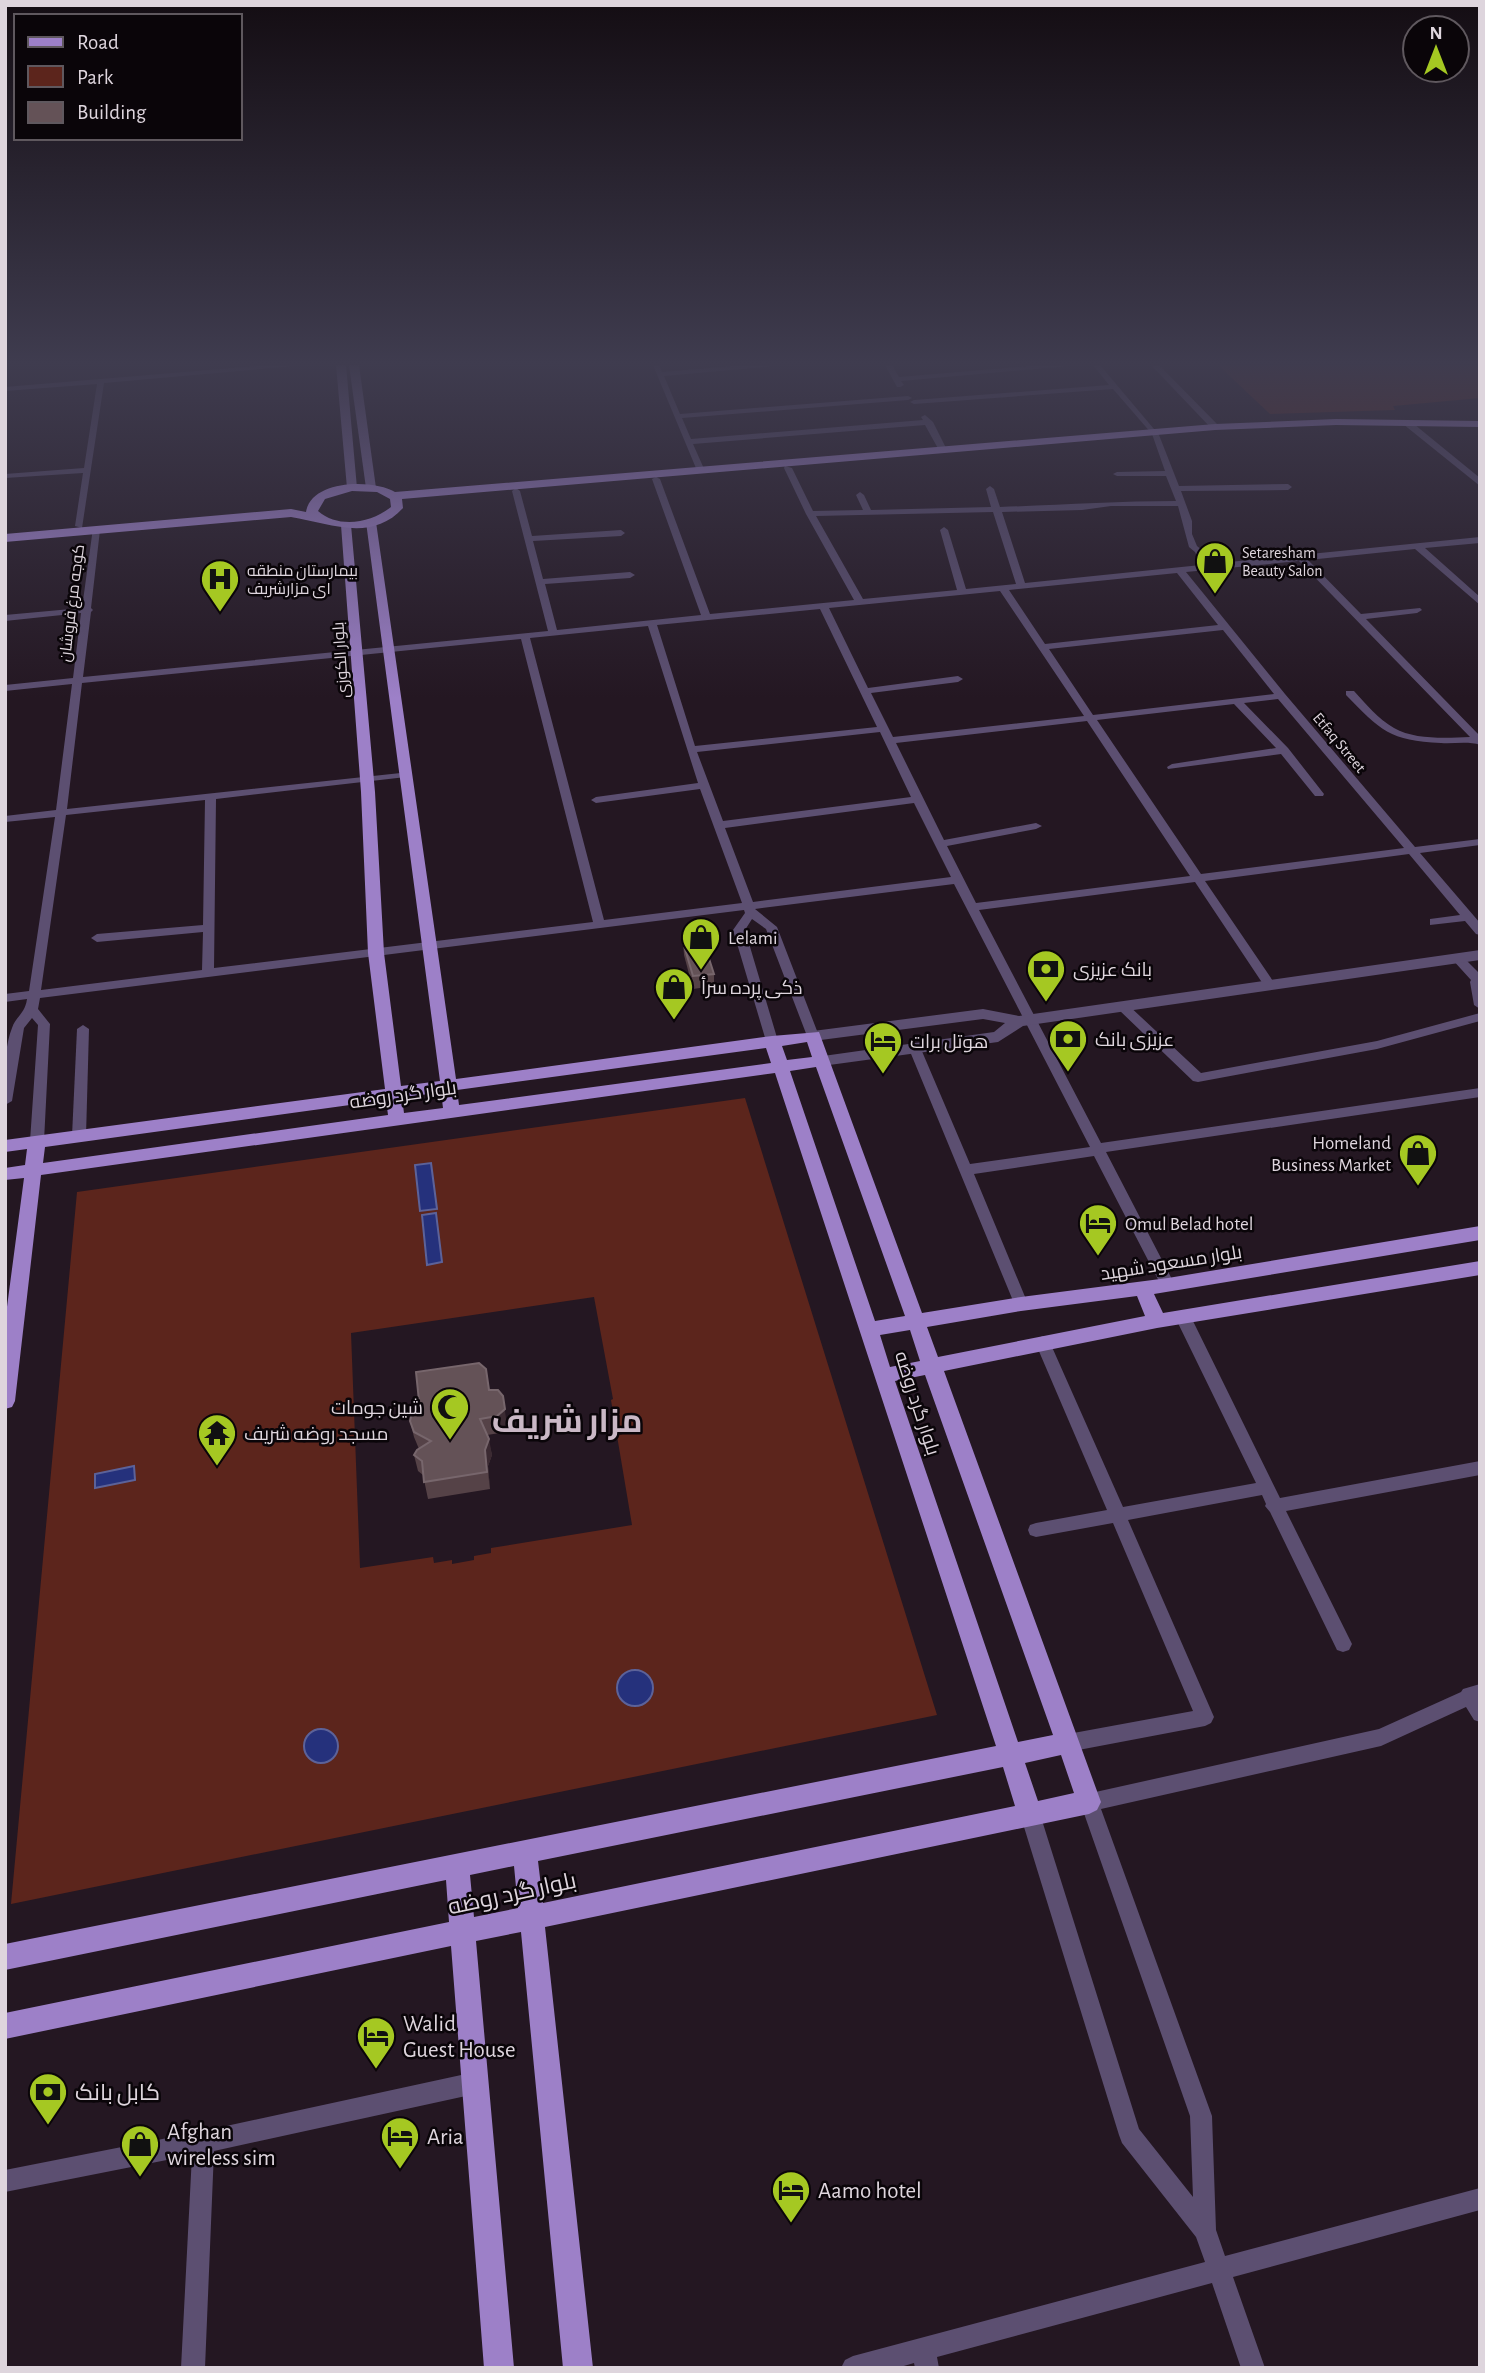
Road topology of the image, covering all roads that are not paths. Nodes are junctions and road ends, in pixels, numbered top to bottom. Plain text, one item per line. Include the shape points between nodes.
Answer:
1 (87, 476) edge
2 (351, 476) edge
3 (369, 476) edge
4 (654, 476) edge
5 (695, 476) edge
6 (792, 476) edge
7 (1172, 476) edge
8 (656, 479) junction
9 (1288, 487) dead end
10 (352, 488) junction
11 (371, 488) junction
12 (990, 488) dead end
13 (1176, 489) junction
14 (516, 491) junction
15 (860, 495) dead end
16 (314, 502) junction
17 (396, 502) junction
18 (1182, 504) junction
19 (996, 509) junction
20 (810, 514) junction
21 (869, 514) junction
22 (316, 517) junction
23 (371, 522) junction
24 (345, 525) junction
25 (79, 526) junction
26 (96, 530) junction
27 (944, 530) dead end
28 (5, 532) edge
29 (621, 533) dead end
30 (5, 538) edge
31 (528, 539) junction
32 (1480, 540) edge
33 (1417, 546) junction
34 (1301, 558) junction
35 (1206, 567) junction
36 (1179, 570) junction
37 (630, 575) dead end
38 (540, 582) junction
39 (1021, 586) junction
40 (1003, 588) junction
41 (962, 592) junction
42 (860, 602) junction
43 (1480, 602) edge
44 (823, 606) junction
45 (88, 610) junction
46 (1417, 610) dead end
47 (1358, 617) junction
48 (5, 618) edge
49 (708, 618) junction
50 (652, 623) junction
51 (1225, 627) junction
52 (554, 633) junction
53 (525, 636) junction
54 (1042, 647) junction
55 (387, 649) junction
56 (355, 652) junction
57 (958, 679) dead end
58 (77, 680) junction
59 (5, 688) edge
60 (865, 691) junction
61 (1350, 693) dead end
62 (1281, 696) junction
63 (1236, 701) junction
64 (1089, 718) junction
65 (883, 729) junction
66 (890, 741) junction
67 (1479, 741) edge
68 (691, 750) junction
69 (1284, 750) junction
70 (1172, 767) dead end
71 (407, 780) junction
72 (367, 785) junction
73 (704, 785) junction
74 (1319, 794) dead end
75 (211, 796) junction
76 (918, 799) junction
77 (596, 800) dead end
78 (61, 813) junction
79 (5, 819) edge
80 (719, 825) junction
81 (1036, 826) dead end
82 (1480, 842) edge
83 (940, 844) junction
84 (1411, 850) junction
85 (1198, 876) junction
86 (958, 880) junction
87 (972, 907) junction
88 (750, 909) junction
89 (1468, 917) junction
90 (1434, 922) dead end
91 (599, 923) junction
92 (209, 928) junction
93 (1480, 931) edge
94 (97, 939) dead end
95 (428, 947) junction
96 (376, 953) junction
97 (1480, 955) edge
98 (1457, 958) junction
99 (208, 972) junction
100 (1269, 984) junction
101 (34, 995) junction
102 (5, 998) edge
103 (1480, 1005) edge
104 (1122, 1006) junction
105 (32, 1010) junction
106 (1480, 1017) edge
107 (1025, 1020) junction
108 (83, 1029) dead end
109 (813, 1036) junction
110 (772, 1041) junction
111 (915, 1049) junction
112 (822, 1061) junction
113 (780, 1067) junction
114 (448, 1086) junction
115 (1480, 1092) edge
116 (393, 1093) junction
117 (5, 1101) edge
118 (452, 1112) junction
119 (397, 1120) junction
120 (79, 1136) junction
121 (37, 1141) junction
122 (5, 1146) edge
123 (1098, 1149) junction
124 (33, 1170) junction
125 (965, 1170) junction
126 (5, 1174) edge
127 (1480, 1233) edge
128 (1480, 1268) edge
129 (1168, 1285) junction
130 (1143, 1289) junction
131 (1021, 1304) junction
132 (1183, 1317) junction
133 (915, 1321) junction
134 (1157, 1321) junction
135 (868, 1330) junction
136 (1043, 1342) junction
137 (932, 1368) junction
138 (883, 1376) junction
139 (5, 1401) edge
140 (1480, 1468) edge
141 (1265, 1488) junction
142 (1273, 1506) junction
143 (1118, 1515) junction
144 (1036, 1530) dead end
145 (1343, 1644) dead end
146 (1475, 1694) edge
147 (1480, 1714) edge
148 (1068, 1743) junction
149 (1010, 1755) junction
150 (1089, 1802) junction
151 (1030, 1814) junction
152 (525, 1852) junction
153 (457, 1866) junction
154 (533, 1917) junction
155 (462, 1932) junction
156 (5, 1957) edge
157 (5, 2026) edge
158 (475, 2082) junction
159 (203, 2142) junction
160 (5, 2181) edge
161 (1480, 2199) edge
162 (1205, 2230) junction
163 (1219, 2269) junction
164 (925, 2358) edge
165 (193, 2368) edge
166 (499, 2368) edge
167 (578, 2368) edge
168 (853, 2368) edge
169 (1253, 2368) edge

1 - 25 street
2 - 10 main road
3 - 11 main road
4 - 17 highway
5 - 8 highway
6 - 20 street
7 - 13 street
8 - 14 highway
8 - 49 street
9 - 13 street
10 - 11 highway
10 - 16 highway
11 - 17 highway
12 - 19 street
13 - 18 street
14 - 17 highway
14 - 31 street
15 - 21 street
16 - 22 highway
16 - 25 highway via 290,508
17 - 23 highway via 385,517
18 - 19 street
18 - 35 street via 1193,547
19 - 21 street
19 - 39 street
20 - 21 street
20 - 42 street
22 - 24 highway
22 - 26 highway via 291,513
23 - 24 highway
23 - 55 main road
24 - 56 main road, بلوار الکوزی
25 - 28 highway
26 - 30 highway
26 - 45 street, كوجه مرغ فروشان
27 - 41 street
29 - 31 street
31 - 38 street
32 - 33 street
33 - 34 street
33 - 43 street
34 - 35 street
34 - 47 street
35 - 36 street
36 - 39 street
36 - 51 street, Etfaq Street
37 - 38 street
38 - 52 street
39 - 40 street
40 - 41 street
40 - 54 street
41 - 42 street
42 - 44 street
44 - 49 street
44 - 60 street
45 - 48 street
45 - 58 street, كوجه مرغ فروشان
46 - 47 street
47 - 67 street
49 - 50 street
50 - 52 street
50 - 68 street
51 - 54 street
51 - 62 street, Etfaq Street
52 - 53 street
53 - 55 street
53 - 91 street
54 - 64 street
55 - 56 street
55 - 71 main road
56 - 58 street
56 - 72 main road, بلوار الکوزی
57 - 60 street
58 - 59 street
58 - 78 street, كوجه مرغ فروشان
60 - 65 street
61 - 67 street via 1395,733
62 - 63 street
62 - 84 street, Etfaq Street
63 - 64 street
63 - 69 street
64 - 66 street
64 - 85 street
65 - 66 street
65 - 68 street
66 - 76 street
68 - 73 street
69 - 70 street
69 - 74 street
71 - 72 street
71 - 95 main road
72 - 75 street
72 - 96 main road, بلوار الکوزی
73 - 77 street
73 - 80 street
75 - 78 street
75 - 92 street
76 - 80 street
76 - 83 street
78 - 79 street
78 - 101 street, كوجه مرغ فروشان
80 - 88 street
81 - 83 street
82 - 84 street
83 - 86 street
84 - 85 street
84 - 89 street, Etfaq Street
85 - 87 street
85 - 100 street
86 - 87 street
86 - 88 street
87 - 107 street
88 - 91 street
88 - 109 street via 771,927
88 - 110 street via 739,930
89 - 90 street
89 - 93 street, Etfaq Street
91 - 95 street
92 - 94 street
92 - 99 street
95 - 96 street
95 - 114 main road
96 - 99 street
96 - 116 main road, بلوار الکوزی
97 - 98 street
98 - 100 street
98 - 103 street via 1479,980
99 - 101 street
100 - 104 street
101 - 102 street
101 - 105 street, كوجه مرغ فروشان
104 - 106 street via 1198,1078 1377,1045
104 - 107 street
105 - 117 street via 18,1027
105 - 121 street via 44,1024
107 - 109 street via 983,1014
107 - 111 street via 998,1037
107 - 123 street
108 - 120 street
109 - 110 main road, بلوار گرد روضه
109 - 112 main road, بلوار گرد روضه
110 - 113 main road, بلوار گرد روضه
110 - 114 main road, بلوار گرد روضه
111 - 112 street
111 - 125 street
112 - 113 main road, بلوار گرد روضه
112 - 133 main road, بلوار گرد روضه
113 - 118 main road, بلوار گرد روضه
113 - 135 main road, بلوار گرد روضه
114 - 116 main road, بلوار گرد روضه
114 - 118 main road
115 - 123 street
116 - 119 main road, بلوار الکوزی
116 - 120 main road, بلوار گرد روضه
118 - 119 main road, بلوار گرد روضه
119 - 124 main road, بلوار گرد روضه
120 - 121 main road, بلوار گرد روضه
121 - 122 main road, بلوار گرد روضه
121 - 124 main road
123 - 125 street
123 - 129 street
124 - 126 main road, بلوار گرد روضه
124 - 139 main road
125 - 131 street
127 - 129 main road, بلوار مسعود شهید
128 - 132 main road
129 - 130 main road, بلوار مسعود شهید
130 - 131 main road, بلوار مسعود شهید
130 - 134 main road
131 - 133 main road, بلوار مسعود شهید
132 - 134 main road
132 - 141 street
133 - 135 main road, بلوار مسعود شهید
133 - 137 main road, بلوار گرد روضه
134 - 136 main road
135 - 138 main road, بلوار گرد روضه
136 - 137 main road
136 - 143 street
137 - 138 main road
137 - 148 main road, بلوار گرد روضه
138 - 149 main road, بلوار گرد روضه
140 - 142 street
141 - 142 street
141 - 143 street
142 - 145 street
143 - 144 street
143 - 148 street via 1205,1717
146 - 147 street
146 - 150 street via 1381,1737
148 - 149 main road, بلوار گرد روضه
148 - 150 main road, بلوار گرد روضه
149 - 151 main road, بلوار گرد روضه
149 - 152 main road, بلوار گرد روضه
150 - 151 main road, بلوار گرد روضه
150 - 162 street via 1201,2116
151 - 154 main road, بلوار گرد روضه
151 - 162 street via 1130,2135
152 - 153 main road, بلوار گرد روضه
152 - 154 main road
153 - 155 main road
153 - 156 main road, بلوار گرد روضه
154 - 155 main road, بلوار گرد روضه
154 - 167 main road
155 - 157 main road, بلوار گرد روضه
155 - 158 main road
158 - 159 street
158 - 166 main road
159 - 160 street
159 - 165 street
161 - 163 street
162 - 163 street
163 - 164 street
163 - 169 street
164 - 168 street

